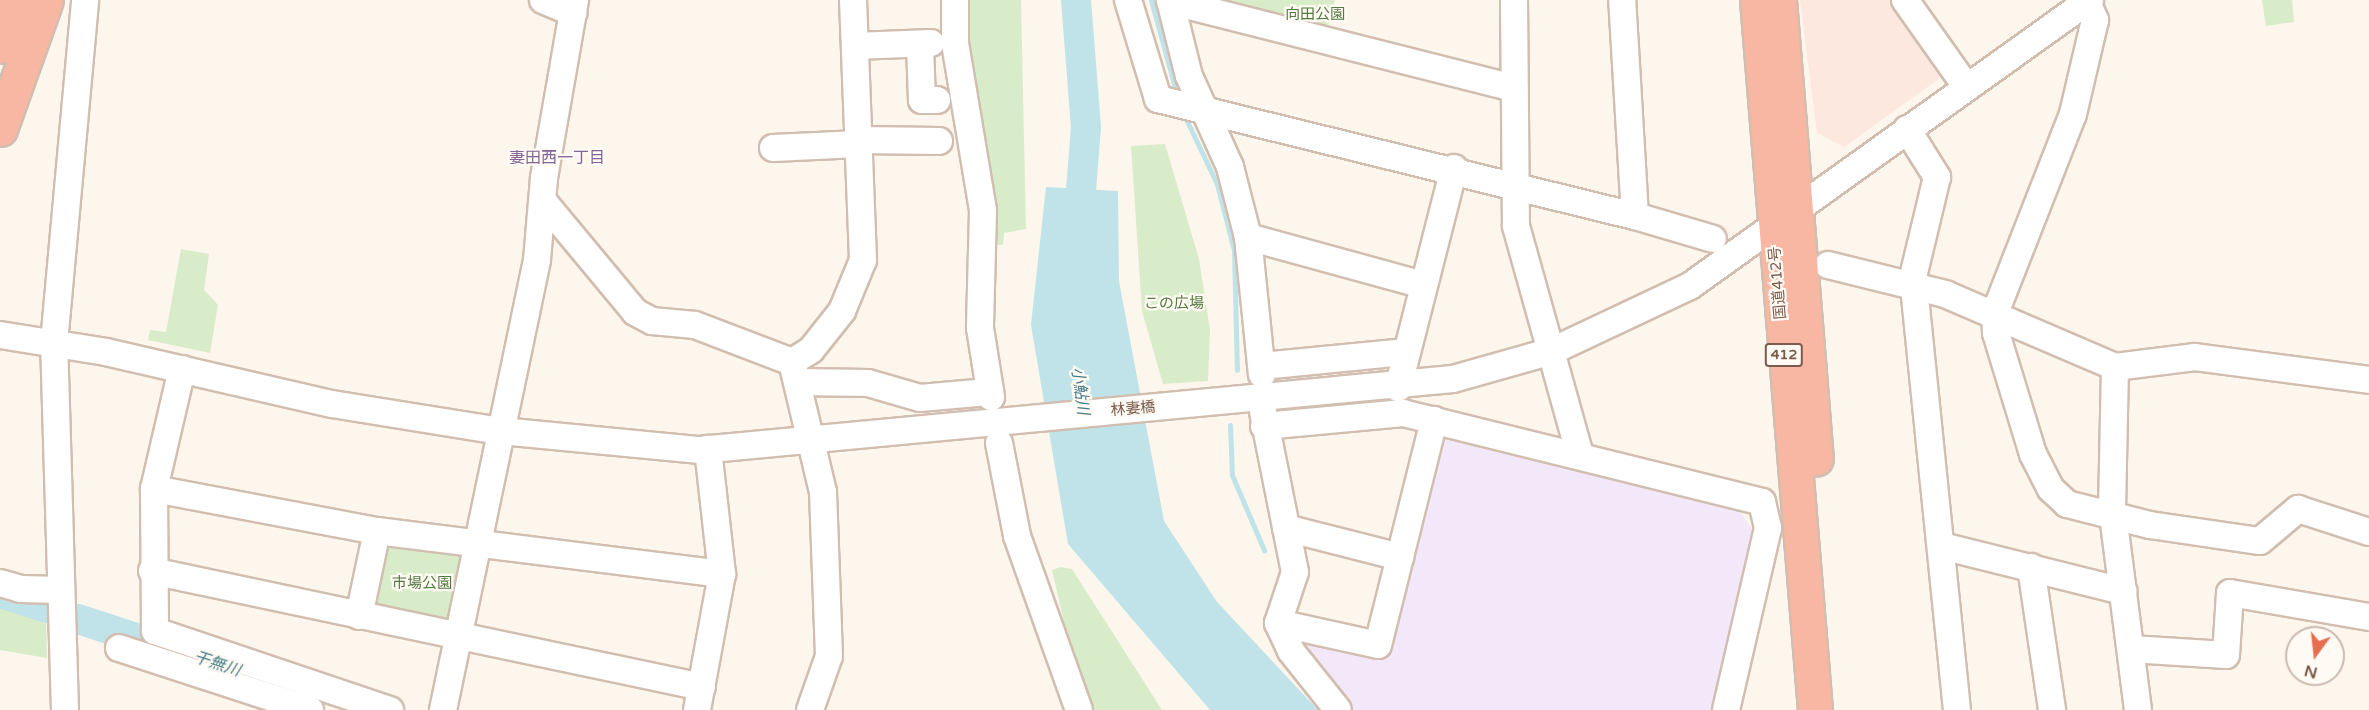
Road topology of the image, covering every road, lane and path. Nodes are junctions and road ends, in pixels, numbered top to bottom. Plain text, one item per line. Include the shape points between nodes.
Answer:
1 (16, 0) edge
2 (46, 0) edge
3 (85, 0) edge
4 (543, 0) edge
5 (853, 0) edge
6 (955, 0) edge
7 (1128, 0) edge
8 (1514, 0) edge
9 (1622, 0) edge
10 (1757, 0) edge
11 (1779, 0) edge
12 (1905, 0) edge
13 (1170, 1) edge
14 (2088, 1) edge
15 (574, 7) edge
16 (0, 46) edge
17 (855, 46) junction
18 (1966, 86) junction
19 (1514, 88) junction
20 (922, 100) dead end
21 (1204, 108) junction
22 (0, 129) edge
23 (1907, 129) junction
24 (939, 141) dead end
25 (859, 142) junction
26 (773, 148) dead end
27 (1454, 168) junction
28 (1512, 184) junction
29 (543, 201) junction
30 (1635, 216) junction
31 (1785, 220) junction
32 (1248, 237) junction
33 (1713, 239) dead end
34 (1828, 266) dead end
35 (1424, 285) junction
36 (1918, 289) junction
37 (1995, 313) junction
38 (0, 335) edge
39 (54, 343) junction
40 (1552, 351) junction
41 (1406, 352) junction
42 (2115, 367) junction
43 (182, 369) junction
44 (795, 372) junction
45 (2369, 380) edge
46 (1398, 388) junction
47 (1434, 420) junction
48 (501, 431) junction
49 (807, 442) junction
50 (999, 444) dead end
51 (708, 449) junction
52 (1581, 455) junction
53 (154, 489) junction
54 (2112, 514) junction
55 (1286, 528) junction
56 (377, 531) junction
57 (2369, 532) edge
58 (478, 544) junction
59 (1942, 546) junction
60 (1400, 557) junction
61 (2031, 567) junction
62 (152, 571) junction
63 (722, 574) junction
64 (0, 583) edge
65 (61, 590) junction
66 (2123, 591) junction
67 (359, 616) junction
68 (2369, 617) edge
69 (1278, 623) junction
70 (458, 638) junction
71 (119, 648) dead end
72 (2131, 649) junction
73 (700, 699) edge
74 (258, 702) edge
75 (65, 710) edge
76 (310, 710) edge
77 (390, 710) edge
78 (442, 710) edge
79 (810, 710) edge
80 (1079, 710) edge
81 (1338, 710) edge
82 (1726, 710) edge
83 (1815, 710) edge
84 (1834, 710) edge
85 (1957, 710) edge
86 (2052, 710) edge
87 (2138, 710) edge

1 - 16 highway
2 - 22 highway
3 - 39 street
4 - 15 street
5 - 17 street
6 - 44 street via 955,43 983,211 980,328 990,394 920,398 868,383
7 - 21 street via 1158,99
8 - 19 street
9 - 30 street
10 - 31 highway, 国道412号 / 412
11 - 31 highway, 国道412号 / 412
12 - 18 street
13 - 19 street
13 - 21 street via 1180,48
14 - 18 street, 林妻橋
14 - 37 street via 2095,20 2073,114
15 - 29 street
17 - 20 street via 925,44
17 - 25 street
18 - 23 street, 林妻橋
19 - 28 street
21 - 27 street
21 - 32 street via 1230,167
23 - 31 street, 林妻橋
23 - 36 street via 1937,177 1913,277
24 - 25 street
25 - 26 street
25 - 44 street via 859,281
27 - 28 street
27 - 35 street
28 - 30 street
28 - 40 street via 1516,226
29 - 44 street via 635,312 652,321 695,325
29 - 48 street via 537,260
30 - 33 street
31 - 40 street, 林妻橋 via 1690,286
31 - 83 highway, 国道412号 / 412
31 - 84 highway, 国道412号 / 412
32 - 35 street
32 - 41 street via 1262,370
34 - 36 street
35 - 41 street
36 - 37 street
36 - 59 street
37 - 42 street
37 - 54 street via 1996,333 2033,454 2051,489 2067,504
38 - 39 street, 林妻橋
39 - 43 street, 林妻橋
39 - 65 street
40 - 46 street, 林妻橋 via 1453,379
40 - 52 street
41 - 46 street
42 - 45 street via 2194,357
42 - 54 street
43 - 48 street, 林妻橋 via 332,404
43 - 53 street
44 - 49 street
46 - 49 street, 林妻橋 via 1027,418
47 - 52 street
47 - 55 street via 1403,413 1264,419
47 - 60 street
48 - 51 street, 林妻橋
48 - 58 street
49 - 51 street, 林妻橋
49 - 79 street via 823,492 830,635 826,674
50 - 80 street via 1017,536
51 - 63 street
52 - 82 street via 1762,502 1768,528
53 - 56 street
53 - 62 street
54 - 57 street via 2260,541 2298,509
54 - 66 street
55 - 60 street
55 - 69 street via 1295,572
56 - 58 street
56 - 67 street
58 - 63 street
58 - 70 street
59 - 61 street
59 - 85 street
60 - 69 street via 1378,645
61 - 66 street
61 - 86 street
62 - 67 street
62 - 77 street via 155,632
63 - 73 street
64 - 65 street via 21,590
65 - 75 street
66 - 72 street
67 - 70 street
68 - 72 street via 2230,592 2226,655
69 - 81 street via 1291,651
70 - 73 street
70 - 78 street
71 - 74 street
72 - 87 street
74 - 76 street

